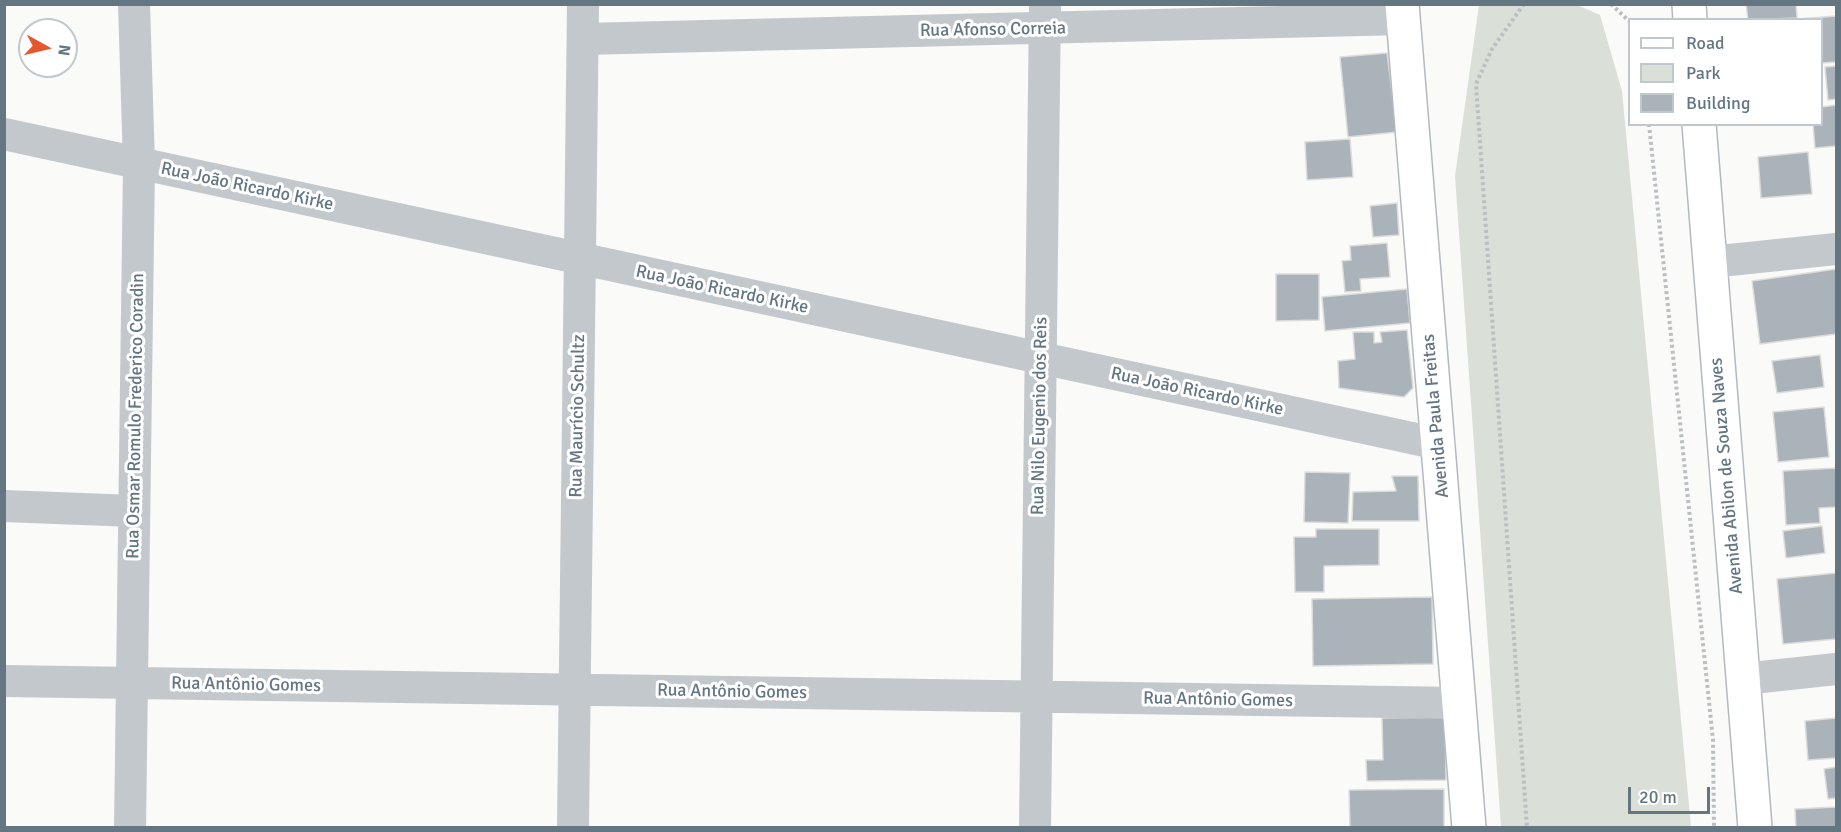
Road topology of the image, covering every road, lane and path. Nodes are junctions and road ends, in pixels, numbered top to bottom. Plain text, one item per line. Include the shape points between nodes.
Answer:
1 (134, 4) edge
2 (583, 4) edge
3 (1524, 4) edge
4 (1611, 4) edge
5 (1408, 9) edge
6 (1045, 16) edge
7 (1628, 21) edge
8 (583, 39) junction
9 (1649, 126) edge
10 (1699, 126) edge
11 (4, 134) edge
12 (139, 164) junction
13 (1836, 249) edge
14 (580, 259) junction
15 (1710, 262) junction
16 (1041, 358) junction
17 (1439, 444) junction
18 (4, 506) edge
19 (134, 511) junction
20 (1836, 669) edge
21 (1743, 679) junction
22 (4, 681) edge
23 (132, 684) junction
24 (574, 690) junction
25 (1037, 697) junction
26 (1459, 703) junction
27 (130, 828) edge
28 (573, 828) edge
29 (1035, 828) edge
30 (1469, 828) edge
31 (1527, 828) edge
32 (1714, 828) edge
33 (1755, 828) edge

1 - 12 street, Rua Osmar Romulo Frederico Coradin
2 - 8 street, Rua Maurício Schultz
3 - 31 path via 1492,49 1476,84
4 - 7 path
5 - 6 street, Rua Afonso Correia
5 - 17 main road, Avenida Paula Freitas
6 - 8 street, Rua Afonso Correia
6 - 16 street, Rua Nilo Eugenio dos Reis
8 - 14 street, Rua Maurício Schultz
9 - 32 path via 1713,740
10 - 15 main road, Avenida Abilon de Souza Naves
11 - 12 street, Rua João Ricardo Kirke
12 - 14 street, Rua João Ricardo Kirke
12 - 19 street, Rua Osmar Romulo Frederico Coradin
13 - 15 street
14 - 16 street, Rua João Ricardo Kirke
14 - 24 street, Rua Maurício Schultz
15 - 21 main road, Avenida Abilon de Souza Naves
16 - 17 street, Rua João Ricardo Kirke
16 - 25 street, Rua Nilo Eugenio dos Reis
17 - 26 main road, Avenida Paula Freitas
18 - 19 street
19 - 23 street, Rua Osmar Romulo Frederico Coradin
20 - 21 street
21 - 33 main road, Avenida Abilon de Souza Naves
22 - 23 street, Rua Antônio Gomes
23 - 24 street, Rua Antônio Gomes
23 - 27 street, Rua Osmar Romulo Frederico Coradin
24 - 25 street, Rua Antônio Gomes
24 - 28 street, Rua Maurício Schultz
25 - 26 street, Rua Antônio Gomes
25 - 29 street, Rua Nilo Eugenio dos Reis
26 - 30 main road, Avenida Paula Freitas

